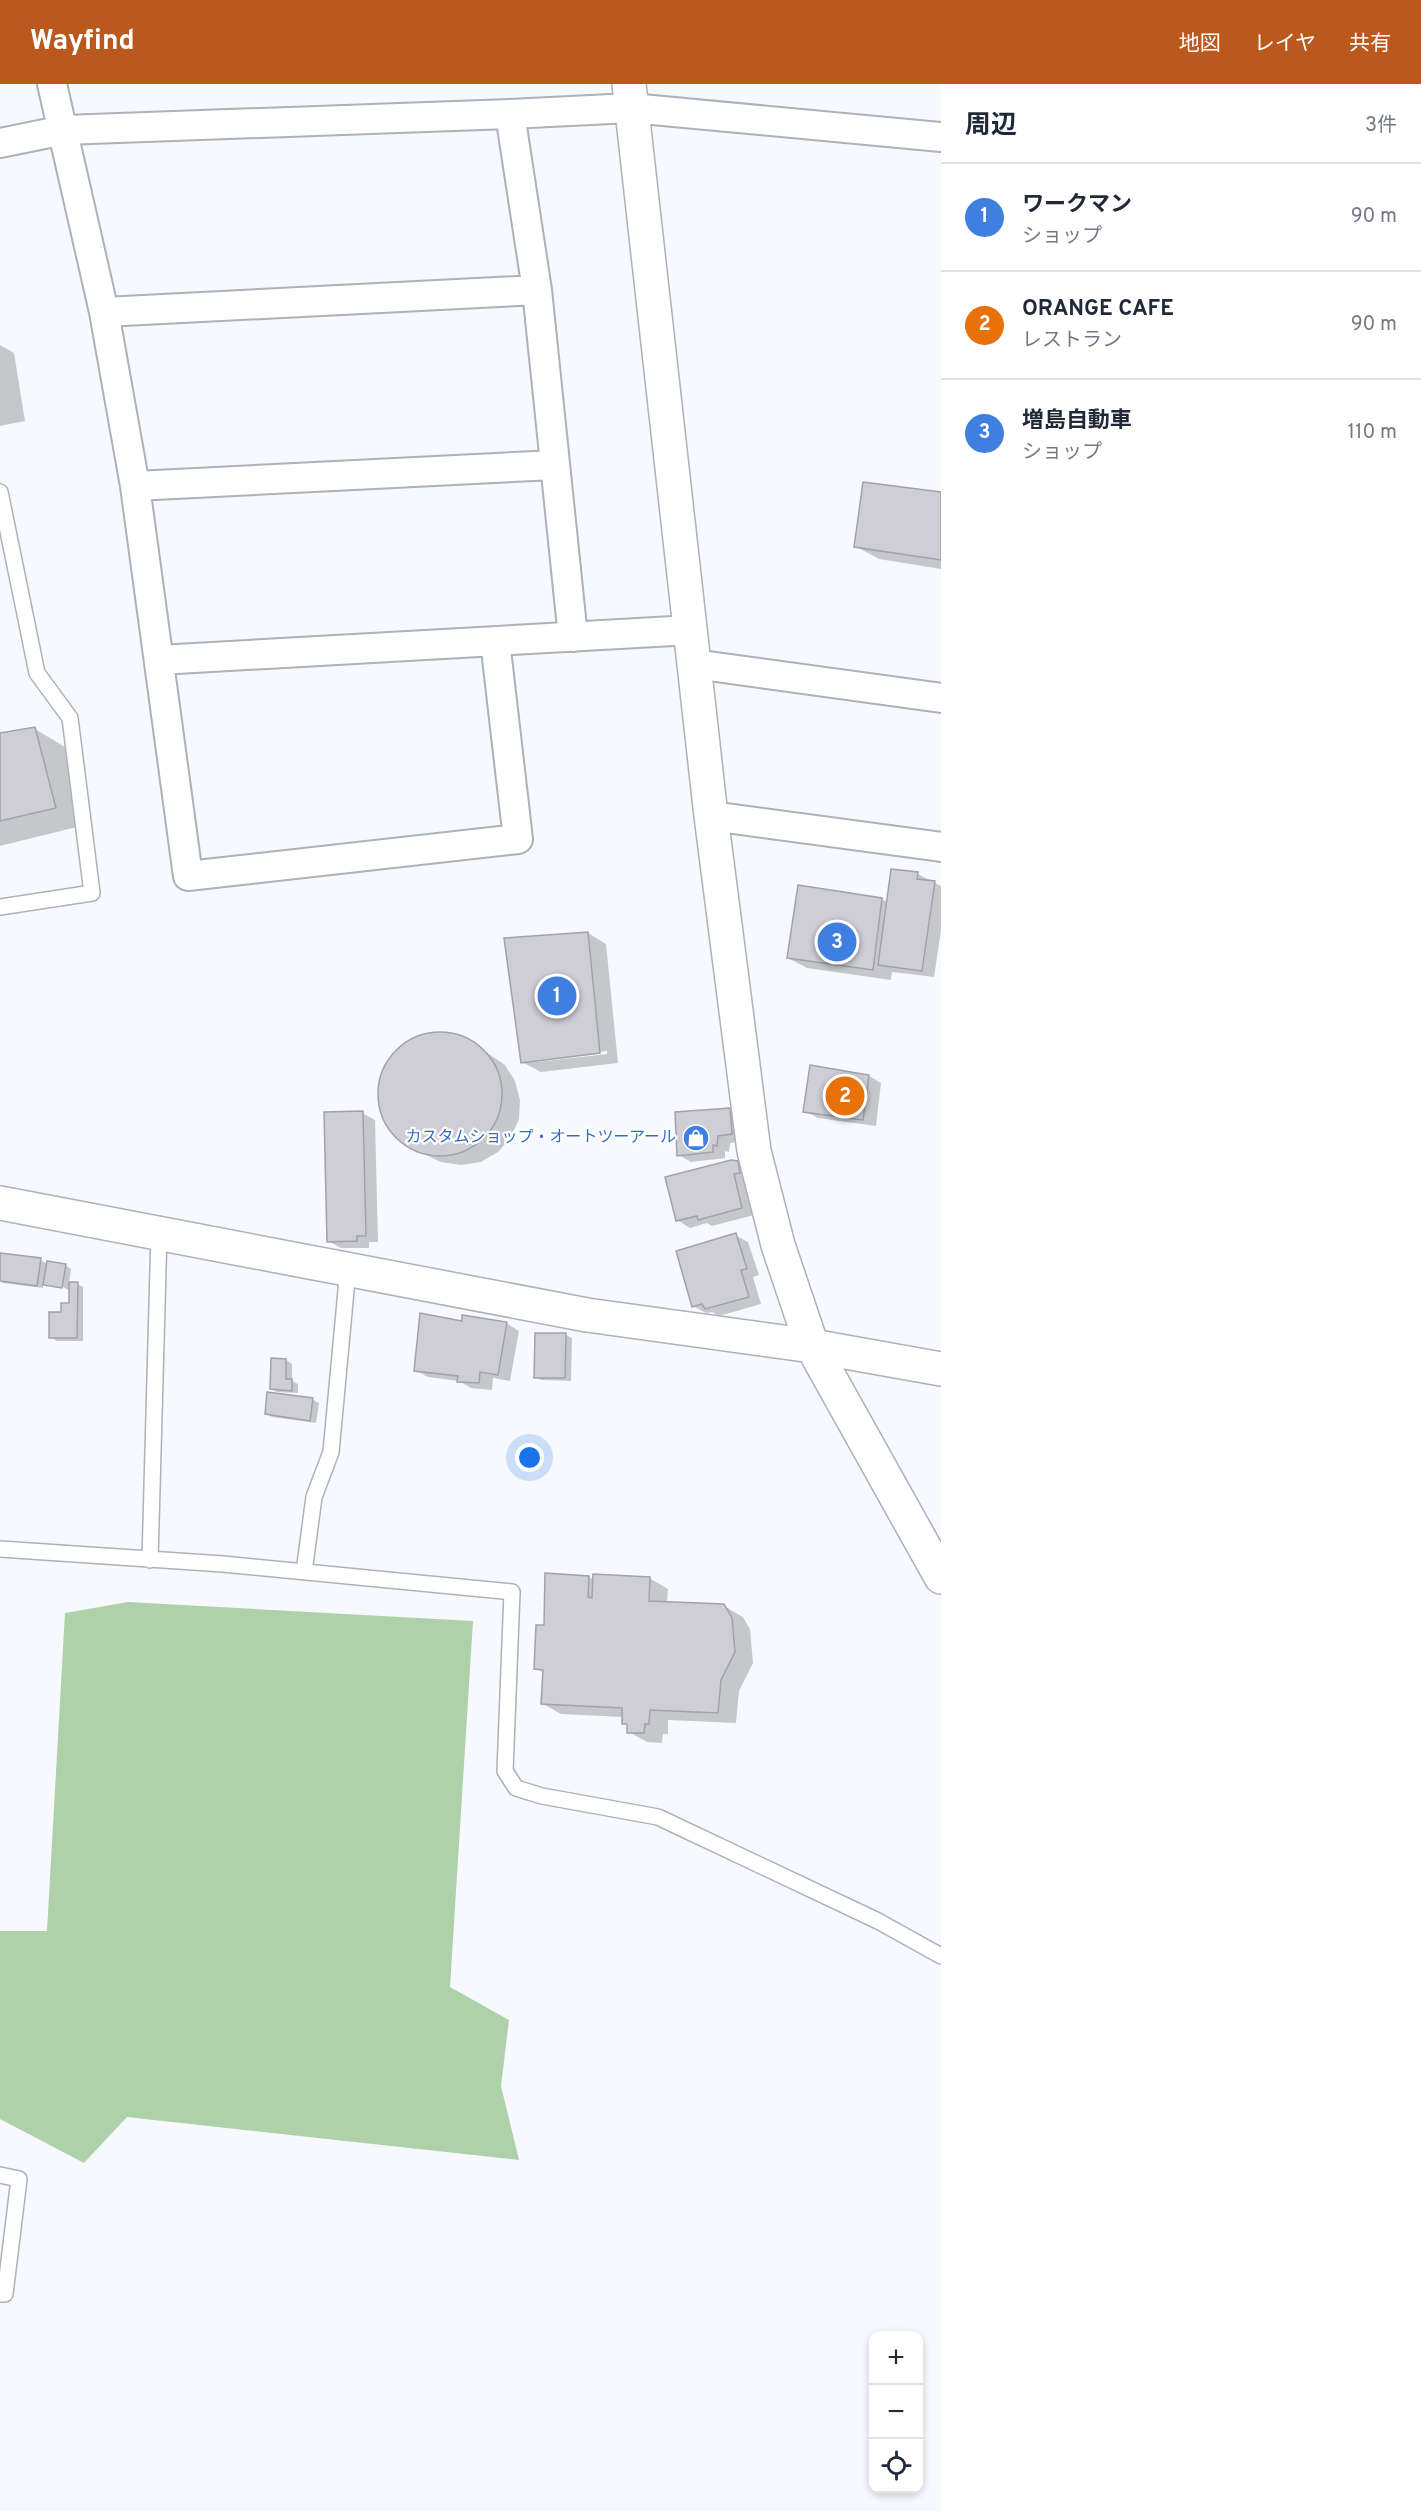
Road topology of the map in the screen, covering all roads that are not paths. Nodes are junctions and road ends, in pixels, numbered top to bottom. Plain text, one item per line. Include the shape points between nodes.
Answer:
1 (52, 84) edge
2 (630, 96) edge
3 (510, 114) junction
4 (64, 130) junction
5 (941, 137) edge
6 (0, 143) edge
7 (537, 290) junction
8 (104, 312) junction
9 (554, 465) junction
10 (135, 486) junction
11 (0, 492) edge
12 (691, 630) junction
13 (573, 637) junction
14 (495, 641) junction
15 (159, 660) junction
16 (694, 664) junction
17 (941, 698) edge
18 (711, 816) junction
19 (941, 847) edge
20 (0, 907) edge
21 (0, 1203) edge
22 (159, 1233) junction
23 (348, 1269) junction
24 (812, 1346) junction
25 (941, 1369) edge
26 (0, 1549) edge
27 (150, 1560) junction
28 (304, 1572) junction
29 (941, 1577) edge
30 (941, 1956) edge
31 (0, 2175) edge
32 (0, 2294) edge

1 - 4 street
2 - 3 street
2 - 5 street
2 - 12 street
3 - 4 street
3 - 7 street
4 - 6 street
4 - 8 street
7 - 8 street
7 - 9 street
8 - 10 street
9 - 10 street
9 - 13 street
10 - 15 street
11 - 20 lane via 37,673 69,718 92,893
12 - 13 street
12 - 16 street
13 - 14 street
14 - 15 street
14 - 15 street via 518,839 188,876
16 - 17 street
16 - 18 street
18 - 19 street
18 - 24 street via 754,1151 778,1245
21 - 22 street
22 - 23 street
22 - 27 lane
23 - 24 street via 587,1315
23 - 28 lane via 331,1452 314,1497
24 - 25 street
24 - 29 street
26 - 27 lane
27 - 28 lane
28 - 30 lane via 512,1592 505,1771 516,1788 658,1817 879,1921
31 - 32 lane via 19,2178 5,2294

